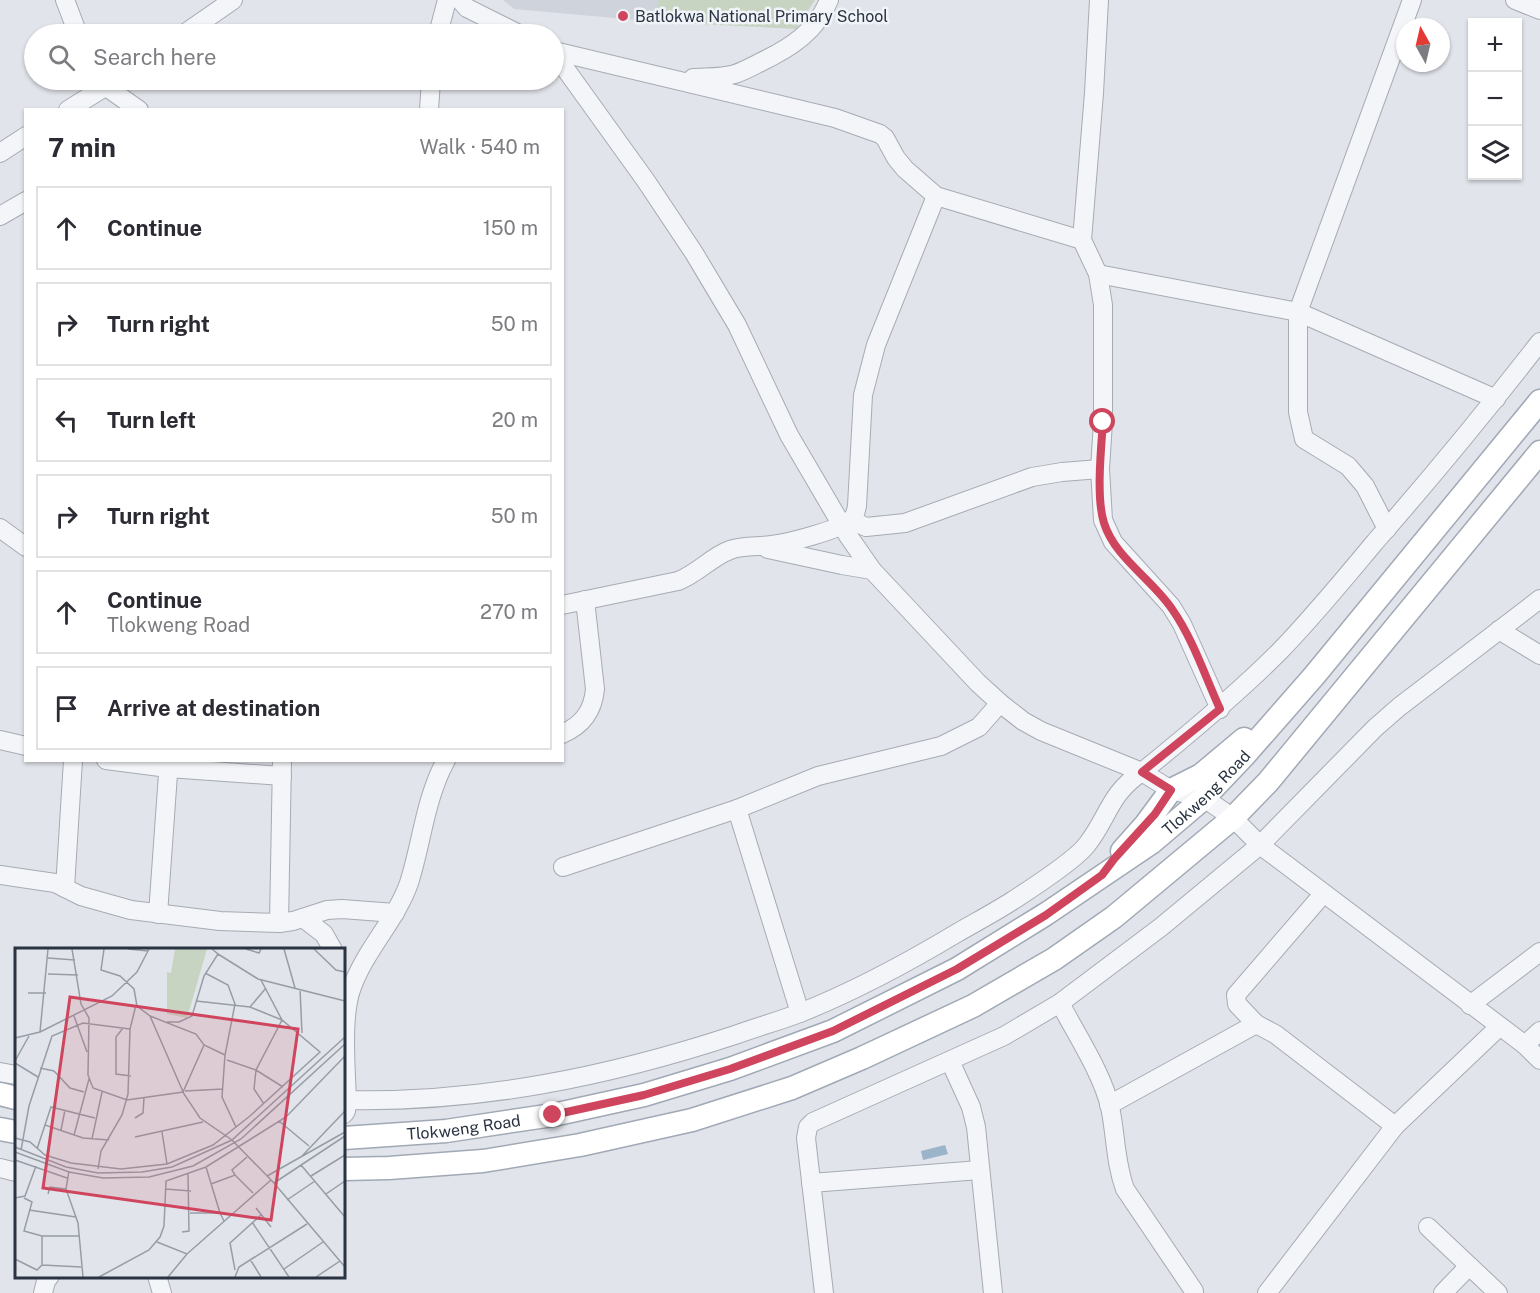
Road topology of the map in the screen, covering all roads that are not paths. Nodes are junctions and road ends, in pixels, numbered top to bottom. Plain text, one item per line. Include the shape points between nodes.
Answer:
1 (65, 0) edge
2 (233, 0) edge
3 (447, 0) edge
4 (460, 0) edge
5 (829, 0) edge
6 (1099, 0) edge
7 (1412, 0) edge
8 (1515, 0) edge
9 (1540, 10) edge
10 (74, 24) edge
11 (198, 24) edge
12 (441, 24) edge
13 (499, 24) edge
14 (564, 54) edge
15 (564, 66) edge
16 (670, 80) junction
17 (96, 90) edge
18 (116, 90) edge
19 (430, 90) edge
20 (71, 108) edge
21 (137, 108) edge
22 (429, 108) edge
23 (24, 137) edge
24 (0, 153) edge
25 (936, 196) junction
26 (24, 202) edge
27 (0, 216) edge
28 (1082, 240) junction
29 (1098, 274) junction
30 (1298, 312) junction
31 (1540, 342) edge
32 (1496, 399) junction
33 (1540, 401) edge
34 (1540, 452) edge
35 (1100, 469) junction
36 (847, 522) junction
37 (0, 528) edge
38 (1387, 529) junction
39 (24, 546) edge
40 (757, 547) junction
41 (872, 570) junction
42 (1540, 599) edge
43 (585, 600) junction
44 (564, 605) edge
45 (1499, 630) junction
46 (1540, 655) edge
47 (1300, 692) junction
48 (1000, 703) junction
49 (1220, 709) junction
50 (564, 733) edge
51 (0, 740) edge
52 (24, 746) edge
53 (73, 762) edge
54 (138, 762) edge
55 (445, 762) edge
56 (169, 764) edge
57 (282, 768) edge
58 (1142, 772) junction
59 (1171, 790) junction
60 (1204, 798) junction
61 (737, 809) junction
62 (1233, 819) junction
63 (1260, 845) junction
64 (564, 867) dead end
65 (0, 875) edge
66 (1102, 875) junction
67 (65, 888) junction
68 (1323, 894) junction
69 (395, 913) junction
70 (158, 914) junction
71 (303, 918) junction
72 (279, 923) junction
73 (332, 948) edge
74 (1540, 952) edge
75 (347, 981) edge
76 (1060, 1003) junction
77 (1470, 1005) junction
78 (800, 1013) junction
79 (1256, 1024) junction
80 (1499, 1027) junction
81 (1540, 1031) edge
82 (1525, 1045) junction
83 (1540, 1060) edge
84 (950, 1061) junction
85 (0, 1072) edge
86 (15, 1075) edge
87 (0, 1094) edge
88 (15, 1098) edge
89 (1109, 1105) junction
90 (345, 1106) edge
91 (1395, 1126) junction
92 (0, 1129) edge
93 (15, 1132) edge
94 (397, 1135) junction
95 (345, 1138) edge
96 (0, 1168) edge
97 (345, 1169) edge
98 (980, 1170) junction
99 (15, 1172) edge
100 (811, 1184) junction
101 (1428, 1227) dead end
102 (1469, 1266) junction
103 (48, 1278) edge
104 (157, 1278) edge
105 (1190, 1292) edge
106 (43, 1293) edge
107 (162, 1293) edge
108 (824, 1293) edge
109 (993, 1293) edge
110 (1267, 1293) edge
111 (1443, 1293) edge
112 (1498, 1293) edge

1 - 10 street
2 - 11 street
3 - 12 street
4 - 13 street via 467,8
5 - 16 street via 825,12 801,39 777,54 735,74
6 - 28 street
7 - 30 street
8 - 9 street
14 - 16 street
15 - 36 street via 694,253 737,325 789,435
16 - 25 street via 871,130 885,138 905,169
17 - 20 street
18 - 21 street
19 - 22 street
23 - 24 street
25 - 28 street
25 - 36 street via 869,369 863,395 857,506
26 - 27 street
28 - 29 street
29 - 30 street
29 - 35 street via 1103,305
30 - 32 street
30 - 38 street via 1298,412 1304,439 1348,466 1365,486
31 - 32 street
32 - 38 street
33 - 47 main road, Tlokweng Road
34 - 62 main road, Tlokweng Road via 1268,782
35 - 36 street via 1032,477 905,523 866,527
35 - 49 street via 1106,529 1124,556 1171,606
36 - 40 street via 792,542
36 - 41 street
37 - 39 street
38 - 49 street via 1307,622
40 - 41 street
40 - 43 street via 728,550 678,581
41 - 48 street
42 - 45 street
43 - 44 street
43 - 50 street via 594,701 584,720
45 - 46 street
45 - 63 street via 1391,714
47 - 59 main road via 1201,775
47 - 60 main road, Tlokweng Road
48 - 58 street via 1041,731
48 - 61 street via 979,727 941,746 818,776
49 - 58 street
51 - 52 street
53 - 67 street
54 - 56 street
55 - 69 street via 430,798 408,885
56 - 57 street
56 - 70 street
57 - 72 street
58 - 59 street
58 - 78 street via 1117,794 1085,846 1011,901 882,976
59 - 60 street
59 - 66 main road
60 - 62 street
60 - 66 main road, Tlokweng Road via 1150,843
61 - 64 street
61 - 78 street
62 - 63 street
62 - 97 main road, Tlokweng Road via 1114,917 1054,958 973,1006 792,1088 692,1120 580,1145 483,1161
63 - 68 street
63 - 76 street
65 - 67 street via 42,880
66 - 94 main road, Tlokweng Road via 1046,915 957,969 833,1031 730,1069 644,1095 553,1115
67 - 70 street via 104,903
68 - 77 street
68 - 79 street via 1236,995 1237,1004
69 - 71 street via 334,910
69 - 75 street via 362,966
70 - 72 street
71 - 72 street
71 - 73 street via 324,934
74 - 77 street
75 - 90 street
76 - 84 street via 1004,1036
76 - 89 street
77 - 80 street
78 - 90 street via 664,1058 566,1080 500,1092
79 - 89 street
79 - 91 street via 1275,1034
80 - 82 street
80 - 91 street
81 - 82 street
82 - 83 street
84 - 98 street via 971,1107
84 - 100 street via 807,1127
85 - 86 street
87 - 88 main road
89 - 105 street via 1125,1189
90 - 94 street via 366,1129
91 - 110 street
92 - 93 main road
94 - 95 main road, Tlokweng Road
96 - 99 street
98 - 100 street
98 - 109 street
100 - 108 street
101 - 102 street
102 - 111 street
102 - 112 street
103 - 106 street
104 - 107 street

